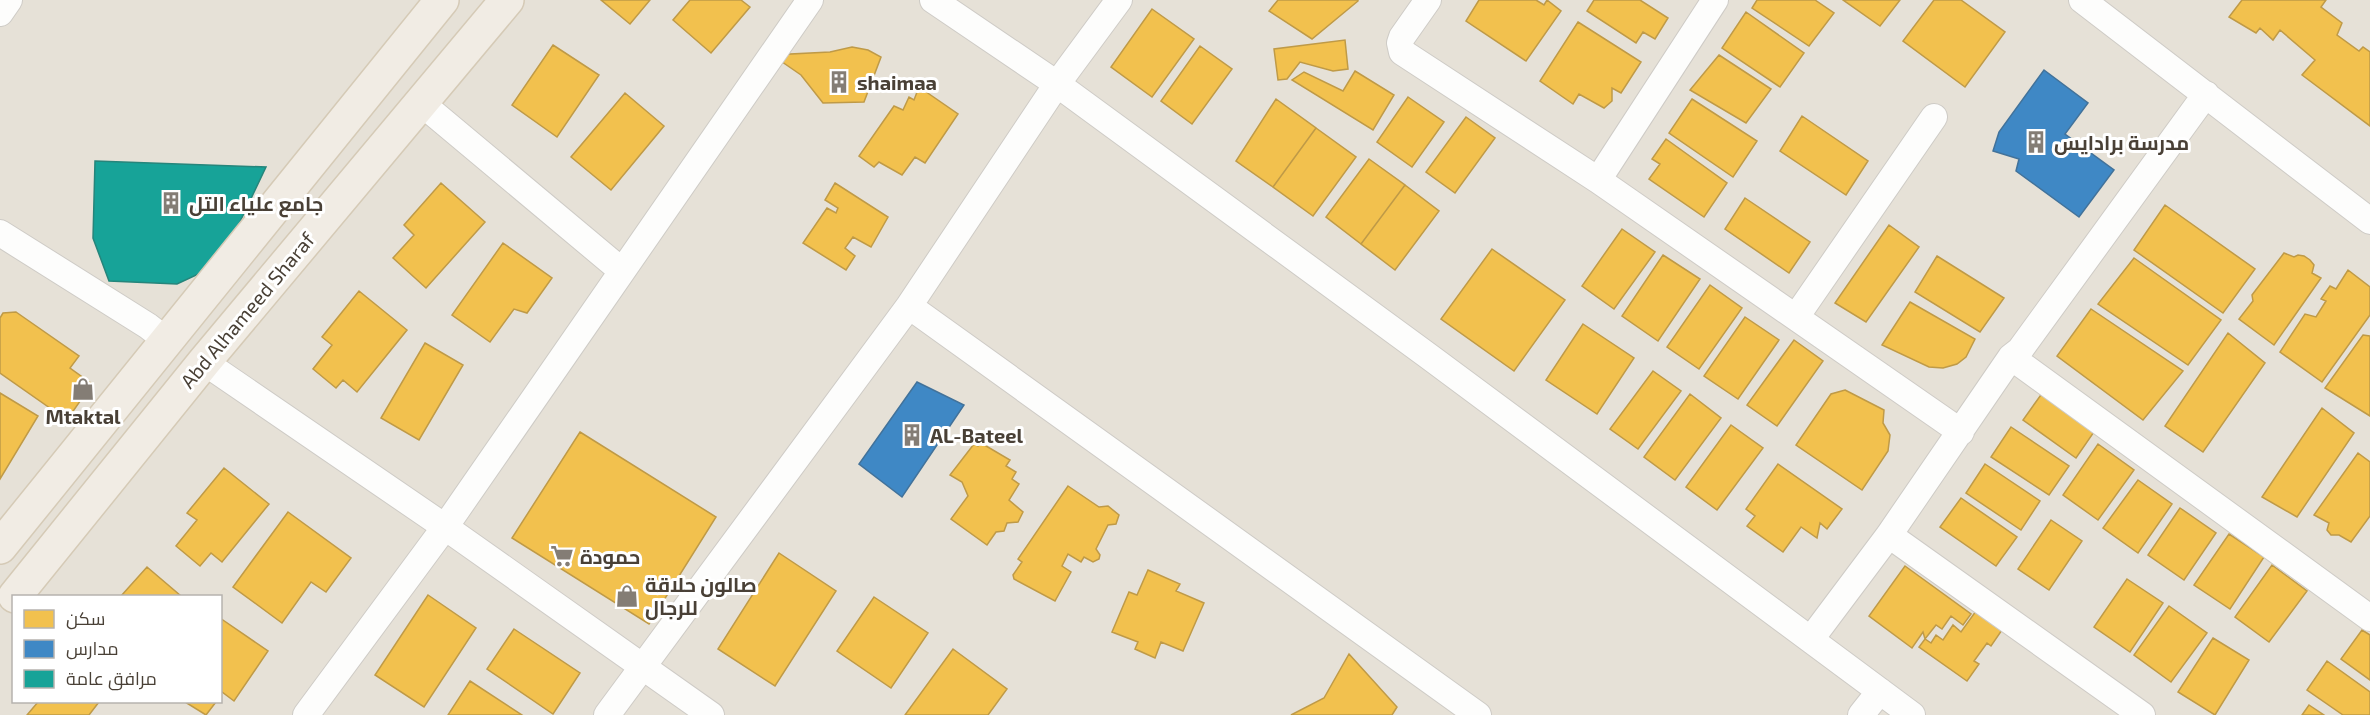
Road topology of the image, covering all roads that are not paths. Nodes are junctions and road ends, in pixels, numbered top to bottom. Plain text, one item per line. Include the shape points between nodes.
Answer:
1 (9, 0) edge
2 (442, 0) edge
3 (507, 0) edge
4 (810, 0) edge
5 (933, 0) edge
6 (1119, 0) edge
7 (1428, 0) edge
8 (1715, 0) edge
9 (2082, 0) edge
10 (0, 13) edge
11 (1057, 84) junction
12 (2206, 94) junction
13 (420, 102) junction
14 (1934, 117) dead end
15 (1598, 180) junction
16 (2370, 221) edge
17 (0, 233) edge
18 (622, 271) junction
19 (909, 306) junction
20 (1796, 317) junction
21 (166, 340) junction
22 (2012, 357) junction
23 (204, 362) junction
24 (1961, 432) junction
25 (445, 527) junction
26 (1889, 535) junction
27 (0, 547) edge
28 (16, 595) edge
29 (12, 600) edge
30 (0, 615) edge
31 (2370, 618) edge
32 (1811, 639) junction
33 (642, 666) junction
34 (1880, 691) junction
35 (306, 715) edge
36 (607, 715) edge
37 (711, 715) edge
38 (1478, 715) edge
39 (1861, 715) edge
40 (1912, 715) edge
41 (2142, 715) edge

1 - 10 street
2 - 21 main road
3 - 13 main road, Abd Alhameed Sharaf
4 - 18 street
5 - 11 street
6 - 11 street
7 - 15 street via 1402,37 1402,52
8 - 15 street
9 - 12 street
11 - 19 street
11 - 32 street
12 - 16 street
12 - 22 street
13 - 18 street
13 - 23 main road, Abd Alhameed Sharaf
14 - 20 street
15 - 20 street
17 - 21 street
18 - 25 street
19 - 33 street
19 - 38 street
20 - 24 street
21 - 27 main road
22 - 24 street
22 - 31 street
23 - 25 street
23 - 28 main road, Abd Alhameed Sharaf
24 - 26 street
25 - 33 street
25 - 35 street
26 - 32 street
26 - 41 street
29 - 30 main road, Abd Alhameed Sharaf
32 - 34 street
33 - 36 street
33 - 37 street
34 - 39 street
34 - 40 street

